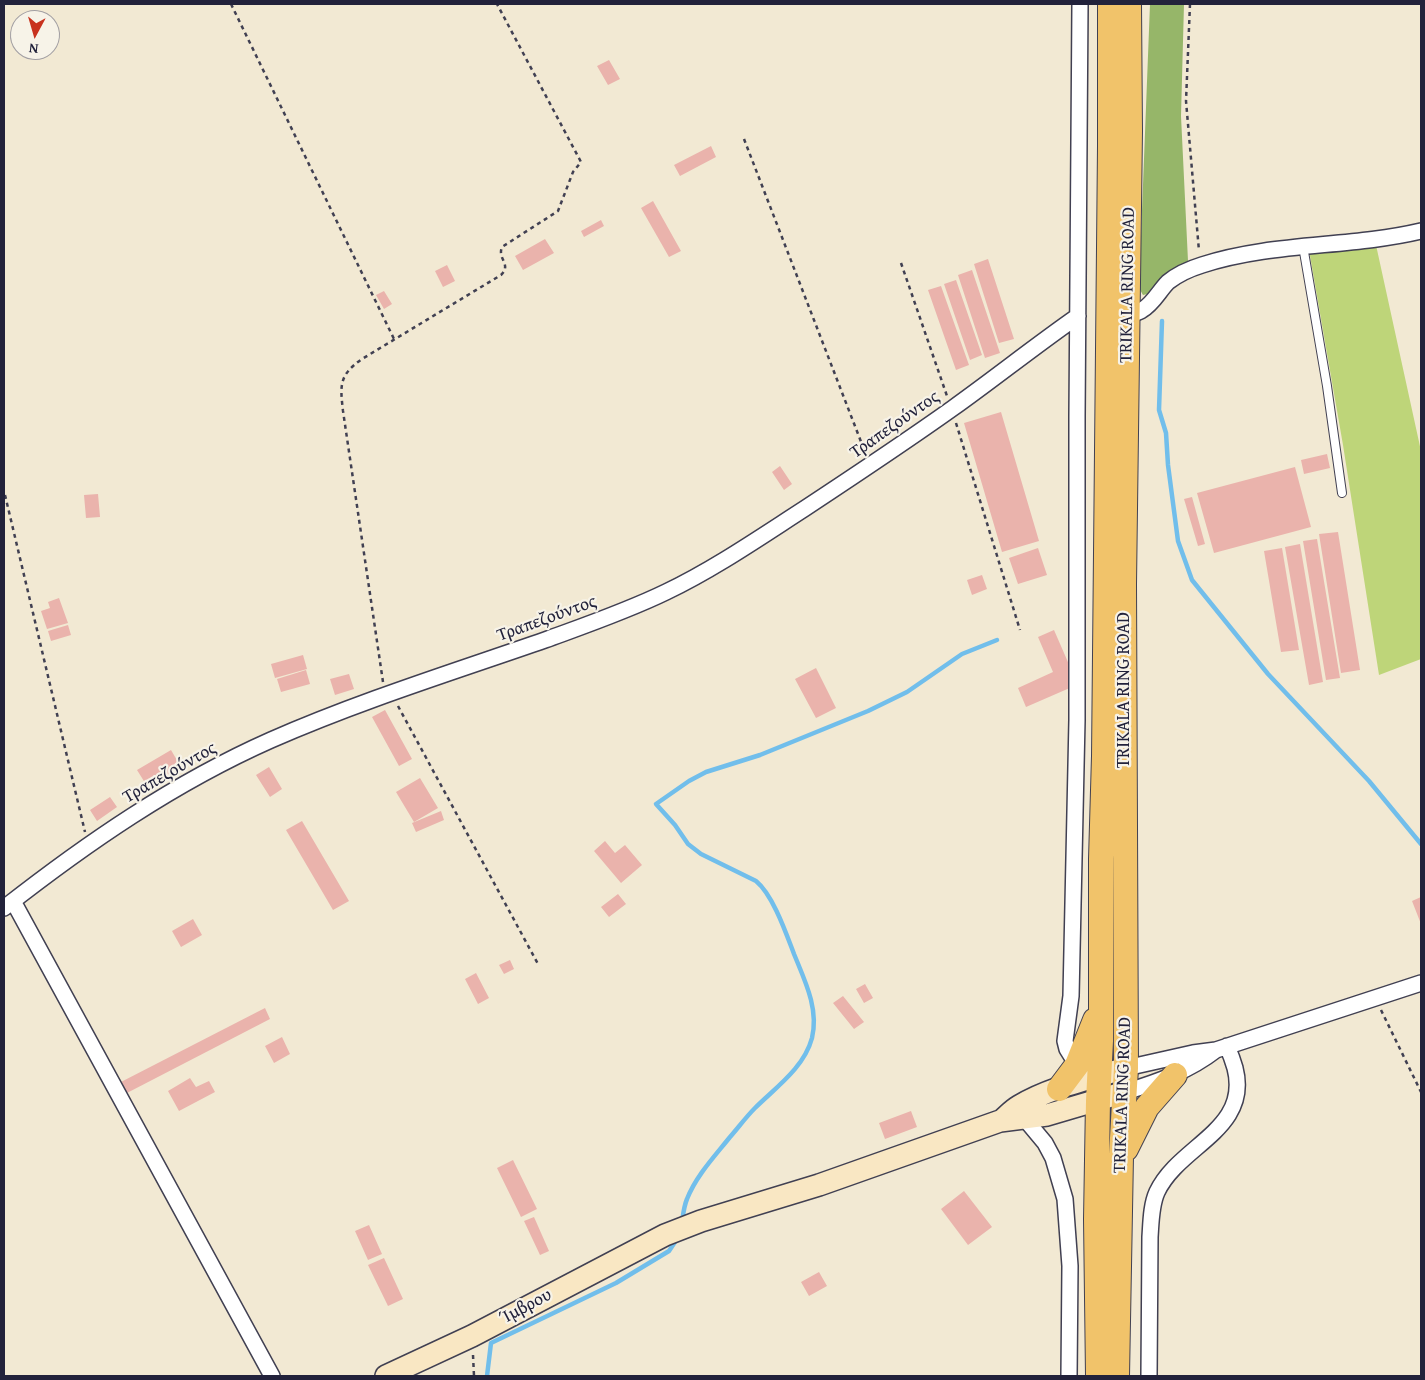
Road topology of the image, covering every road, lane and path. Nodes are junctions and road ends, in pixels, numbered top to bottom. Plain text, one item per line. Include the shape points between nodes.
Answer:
1 (231, 4) edge
2 (497, 4) edge
3 (1080, 4) edge
4 (1110, 4) edge
5 (1129, 4) edge
6 (1190, 4) edge
7 (744, 139) dead end
8 (1421, 231) edge
9 (1303, 246) junction
10 (901, 263) dead end
11 (1200, 265) junction
12 (1078, 316) junction
13 (1127, 316) junction
14 (394, 339) junction
15 (951, 409) junction
16 (870, 465) junction
17 (1342, 493) dead end
18 (5, 495) edge
19 (1020, 630) dead end
20 (390, 694) junction
21 (88, 846) junction
22 (8, 905) edge
23 (538, 964) dead end
24 (1421, 983) edge
25 (1375, 998) junction
26 (1100, 1006) junction
27 (1222, 1048) junction
28 (1077, 1065) junction
29 (1126, 1068) junction
30 (1175, 1075) junction
31 (1099, 1076) junction
32 (1059, 1089) junction
33 (1125, 1092) junction
34 (1421, 1092) edge
35 (1098, 1101) junction
36 (1025, 1119) junction
37 (1000, 1121) junction
38 (1121, 1156) junction
39 (272, 1376) edge
40 (386, 1376) edge
41 (1069, 1376) edge
42 (1098, 1376) edge
43 (1117, 1376) edge
44 (1149, 1376) edge

1 - 14 path
2 - 14 path via 580,162 558,211 502,247 505,271
3 - 12 street
4 - 26 main road, TRIKALA RING ROAD
5 - 13 main road, TRIKALA RING ROAD
6 - 11 path via 1186,101
7 - 16 path
8 - 9 street via 1379,240
9 - 11 street via 1240,254
9 - 17 lane
10 - 15 path
11 - 13 street via 1180,273 1152,302
12 - 15 street, Τραπεζούντος
12 - 28 street via 1077,750 1071,996 1065,1041
13 - 29 main road, TRIKALA RING ROAD via 1124,584
14 - 20 path via 353,365 341,386 377,646 383,681
15 - 16 street, Τραπεζούντος
15 - 19 path
16 - 20 street, Τραπεζούντος via 720,563 667,592 601,620
18 - 21 path
20 - 21 street, Τραπεζούντος via 293,731 230,760 156,800
20 - 23 path
21 - 22 street, Τραπεζούντος
22 - 39 street
24 - 25 street
25 - 27 street
25 - 34 path
26 - 28 main road
26 - 31 main road, TRIKALA RING ROAD
27 - 29 street
27 - 30 street
27 - 44 street via 1236,1070 1236,1097 1228,1117 1220,1128 1186,1155 1157,1192 1150,1237
28 - 32 main road
29 - 31 street
29 - 33 main road, TRIKALA RING ROAD
30 - 33 street
30 - 38 main road via 1147,1107
31 - 32 street
31 - 35 main road, TRIKALA RING ROAD
32 - 37 street via 1018,1106
33 - 35 street
33 - 38 main road, TRIKALA RING ROAD
35 - 36 street
35 - 42 main road, TRIKALA RING ROAD
36 - 37 street
36 - 41 street via 1053,1158 1065,1199 1070,1266
37 - 40 street, Ίμβρου via 665,1235 472,1336
38 - 43 main road, TRIKALA RING ROAD

